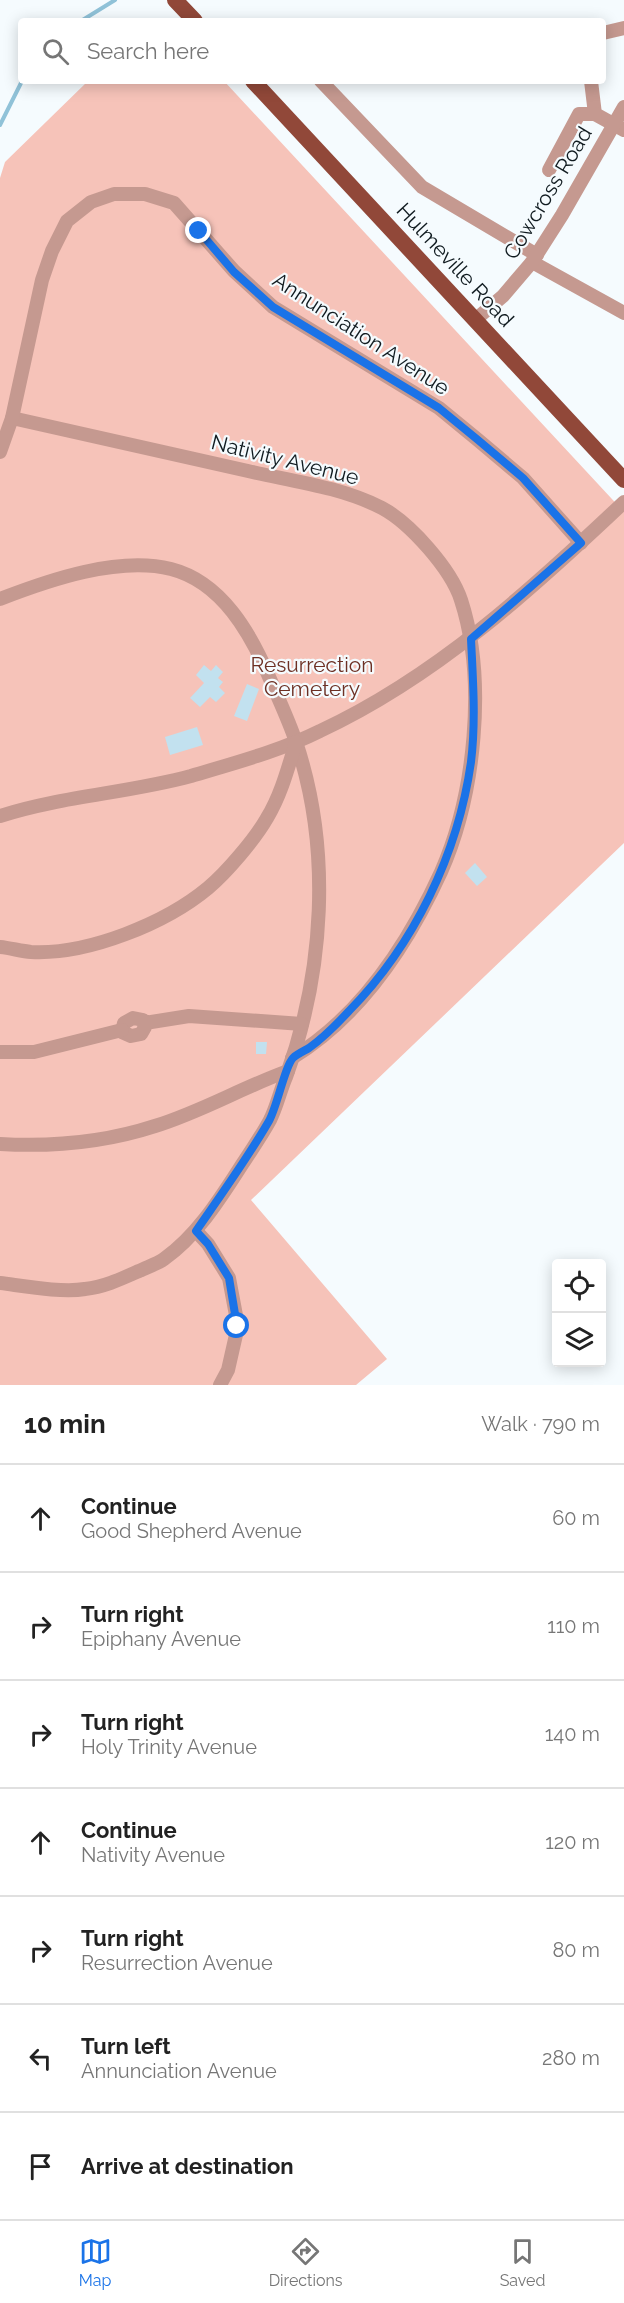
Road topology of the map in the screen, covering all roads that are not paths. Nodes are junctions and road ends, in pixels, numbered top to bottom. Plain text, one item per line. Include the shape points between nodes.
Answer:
1 (175, 0) edge
2 (192, 18) edge
3 (624, 28) edge
4 (606, 32) edge
5 (256, 84) edge
6 (324, 84) edge
7 (591, 84) edge
8 (624, 107) edge
9 (595, 114) junction
10 (619, 127) edge
11 (549, 170) dead end
12 (534, 259) junction
13 (624, 313) edge
14 (475, 320) junction
15 (12, 418) junction
16 (0, 452) edge
17 (624, 480) edge
18 (624, 502) edge
19 (581, 543) junction
20 (0, 599) edge
21 (471, 639) junction
22 (296, 742) junction
23 (0, 816) edge
24 (0, 947) edge
25 (302, 1024) junction
26 (0, 1052) edge
27 (290, 1065) junction
28 (0, 1144) edge
29 (196, 1231) junction
30 (0, 1283) edge
31 (220, 1385) edge

1 - 2 main road
3 - 4 street
5 - 14 main road, Hulmeville Road
6 - 12 street via 422,187
7 - 9 street
8 - 10 street, Cowcross Road
9 - 10 street
9 - 11 street via 579,114
10 - 12 street, Cowcross Road
12 - 13 street
12 - 14 street, Cowcross Road via 503,296
14 - 17 main road, Hulmeville Road
15 - 16 street, Annunciation Avenue
15 - 19 street, Annunciation Avenue via 42,280 67,220 92,202 114,194 146,194 174,202 234,272 273,307 439,408 471,433 523,478
15 - 21 street, Nativity Avenue via 330,489 382,508 414,531 440,563 460,597
18 - 19 street
19 - 21 street
20 - 22 street via 48,580 125,565 172,570 192,578 215,592 241,623
21 - 22 street via 384,696
21 - 27 street, Nativity Avenue via 475,697 471,761 460,816 446,857 417,921 390,965 349,1012
22 - 23 street via 190,776
22 - 24 street via 267,819 209,887 171,912 122,935 76,948 32,952
22 - 25 street via 311,801 317,846 316,962
25 - 26 street via 189,1016 145,1023 133,1018 124,1023 122,1030 34,1052
25 - 27 street
27 - 28 street, Nativity Avenue via 156,1126 65,1144
27 - 29 street via 270,1119
29 - 30 street via 163,1260 104,1285 83,1290
29 - 31 street via 229,1278 236,1317 228,1370

